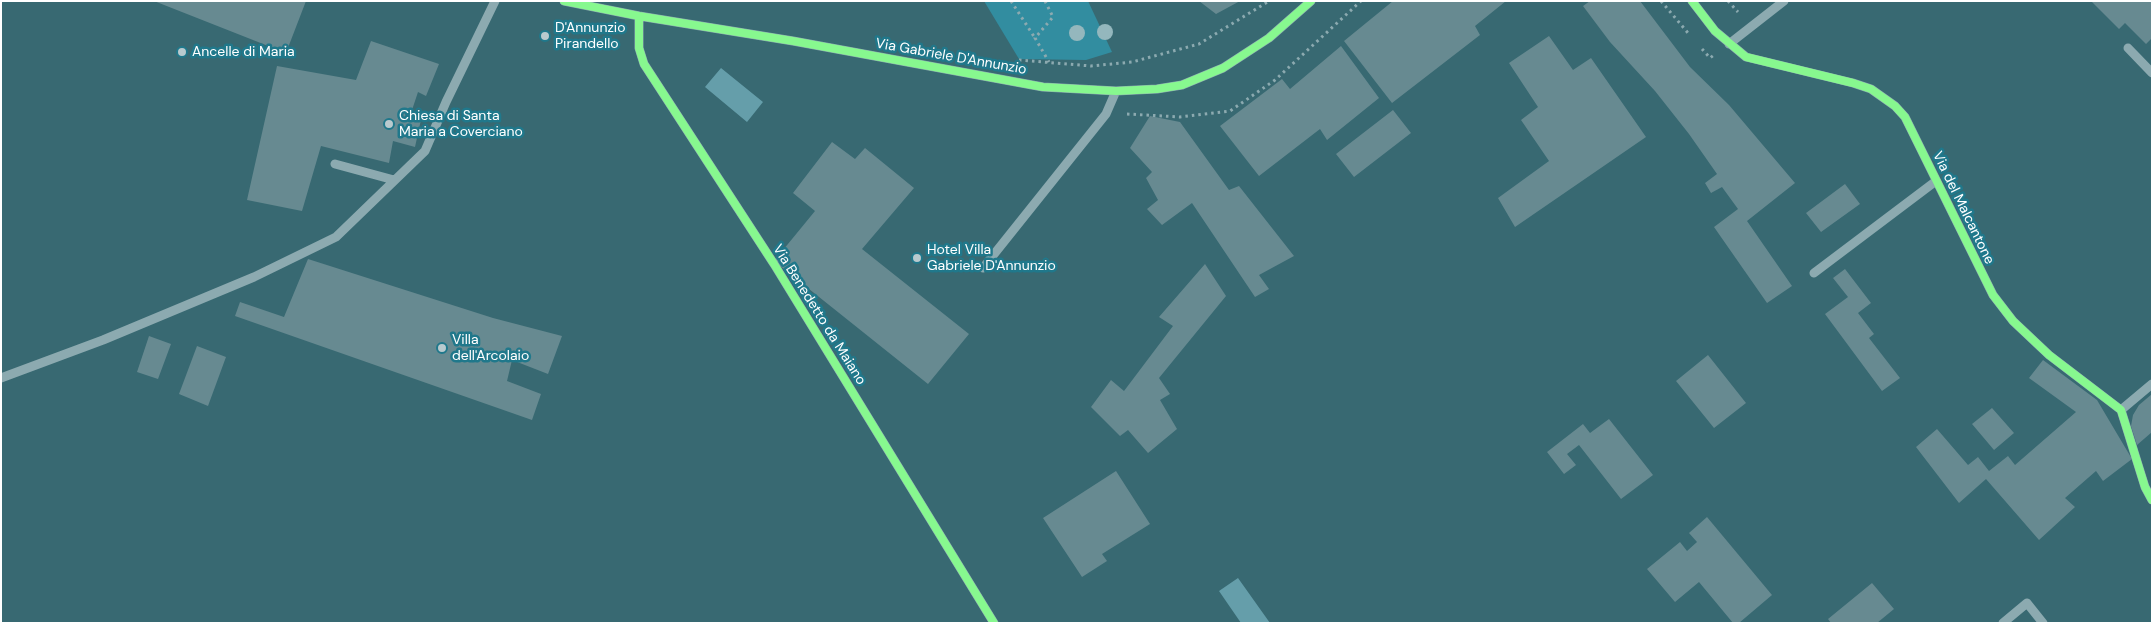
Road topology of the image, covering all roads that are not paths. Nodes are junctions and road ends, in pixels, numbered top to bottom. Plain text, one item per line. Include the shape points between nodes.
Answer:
1 (495, 1) edge
2 (564, 1) edge
3 (1311, 1) edge
4 (1692, 1) edge
5 (1784, 1) edge
6 (639, 16) junction
7 (1729, 44) junction
8 (2128, 48) dead end
9 (2152, 73) edge
10 (1116, 91) junction
11 (335, 164) dead end
12 (394, 180) junction
13 (1936, 181) junction
14 (983, 268) dead end
15 (1814, 273) dead end
16 (1, 378) edge
17 (2152, 384) edge
18 (2121, 410) junction
19 (2152, 500) edge
20 (994, 623) edge
21 (2003, 623) edge
22 (2043, 623) edge

1 - 12 street via 425,151
2 - 6 street, Via Gabriele D'Annunzio
3 - 10 street, Via Gabriele D'Annunzio via 1269,38 1223,68 1182,84
4 - 7 street, Via del Malcantone
5 - 7 street
6 - 10 street, Via Gabriele D'Annunzio via 1043,87
6 - 20 street, Via Benedetto da Maiano via 639,48 644,64 774,264
7 - 13 street, Via del Malcantone via 1746,57 1853,83 1884,97 1905,117
8 - 9 street
10 - 14 street via 1106,114
11 - 12 street
12 - 16 street via 336,237 254,277
13 - 15 street
13 - 18 street, Via del Malcantone via 1992,295 2013,321 2049,354
17 - 18 street
18 - 19 street
21 - 22 street via 2027,603

